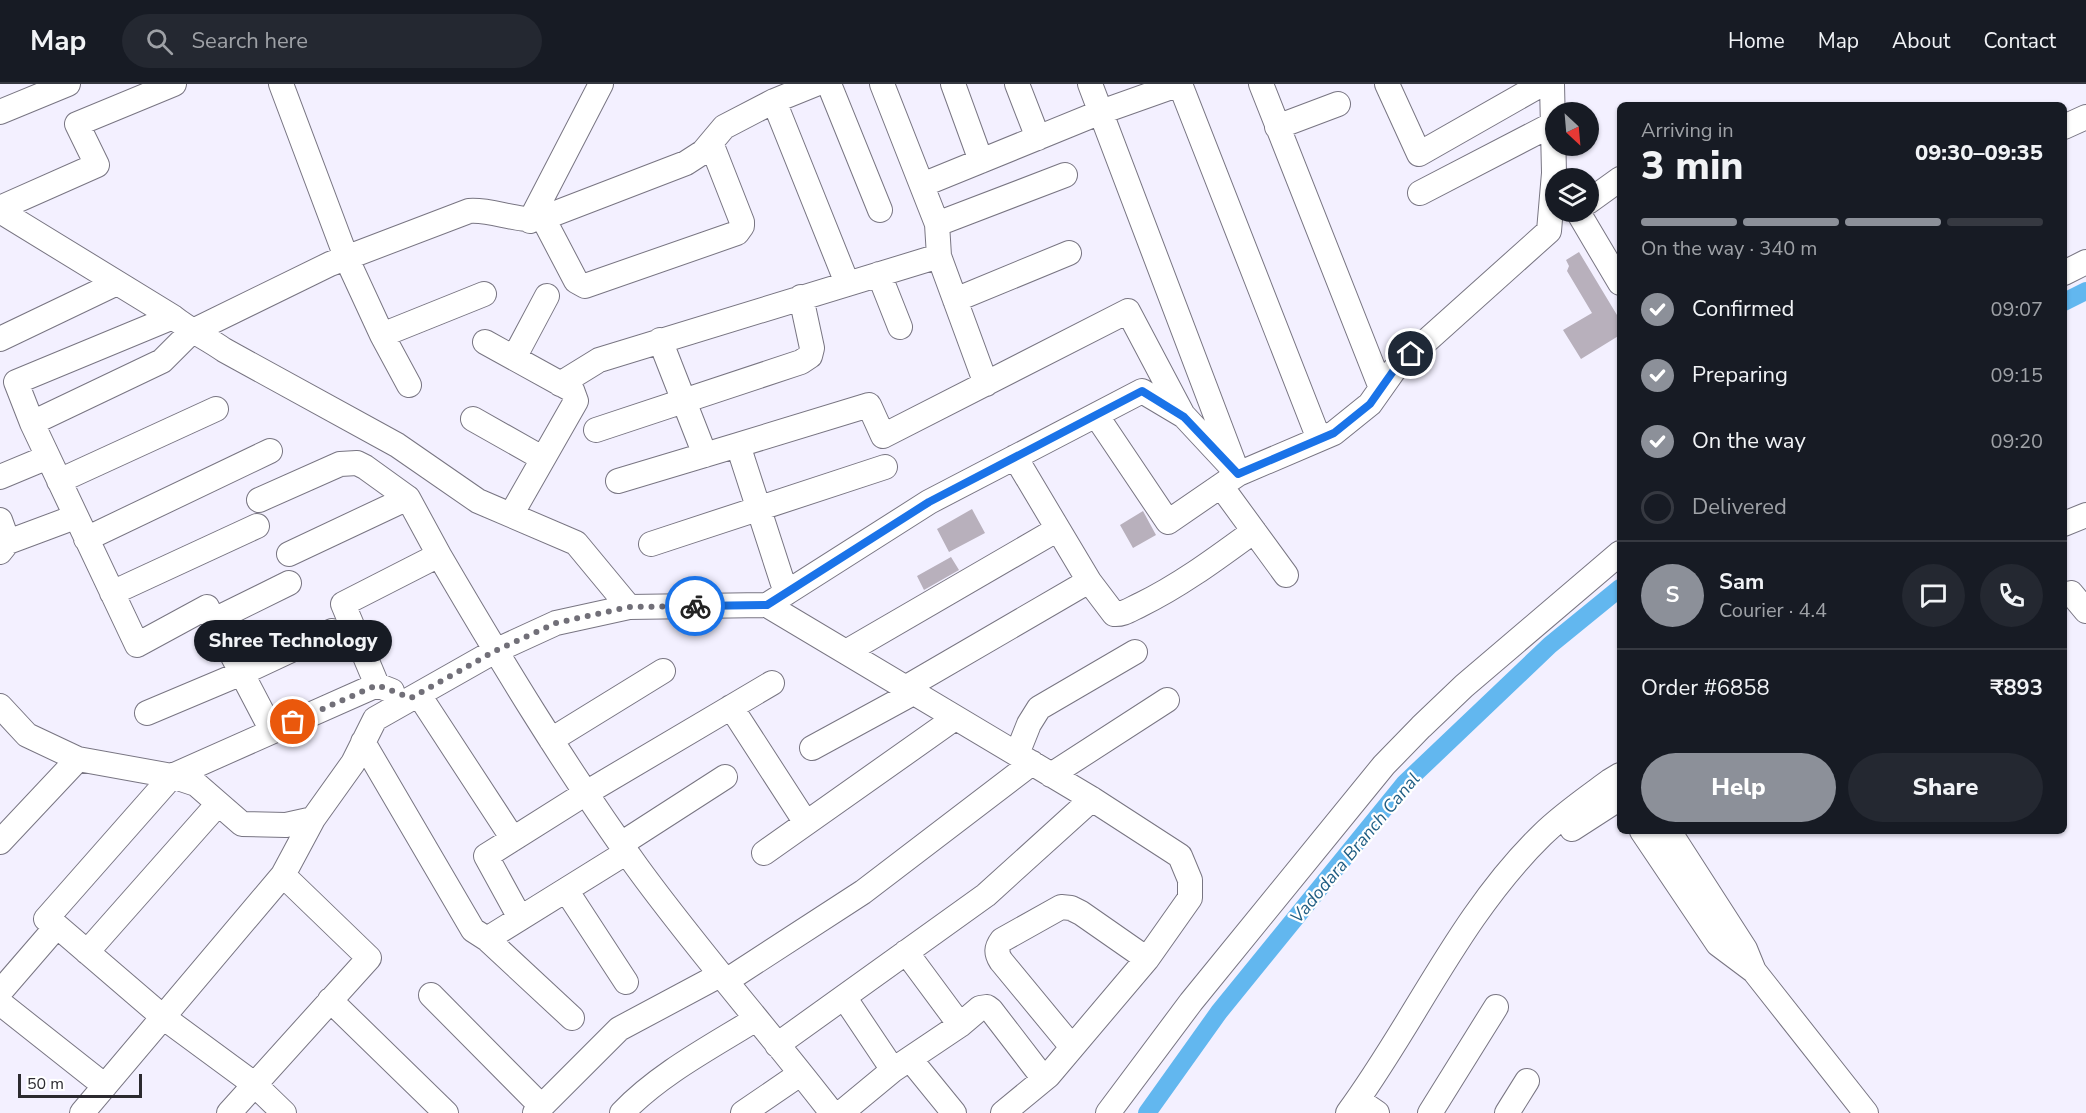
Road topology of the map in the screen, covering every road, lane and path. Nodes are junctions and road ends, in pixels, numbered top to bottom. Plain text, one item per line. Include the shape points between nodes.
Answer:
1 (68, 84) edge
2 (174, 84) edge
3 (281, 84) edge
4 (601, 84) edge
5 (816, 84) edge
6 (829, 84) edge
7 (882, 84) edge
8 (953, 84) edge
9 (1017, 84) edge
10 (1089, 84) edge
11 (1180, 84) edge
12 (1261, 84) edge
13 (1542, 84) edge
14 (1552, 84) edge
15 (1391, 85) edge
16 (774, 100) junction
17 (1552, 102) edge
18 (1338, 104) dead end
19 (0, 112) edge
20 (1101, 112) junction
21 (2086, 117) edge
22 (2067, 126) edge
23 (1277, 127) junction
24 (1545, 128) edge
25 (2086, 132) edge
26 (1038, 138) junction
27 (2067, 142) edge
28 (711, 143) junction
29 (1554, 156) edge
30 (981, 161) junction
31 (1065, 175) dead end
32 (1617, 181) edge
33 (922, 185) junction
34 (1420, 193) dead end
35 (1599, 194) edge
36 (0, 210) edge
37 (880, 210) dead end
38 (537, 219) junction
39 (1562, 222) edge
40 (1583, 222) edge
41 (937, 224) junction
42 (1549, 231) junction
43 (1069, 253) dead end
44 (939, 256) junction
45 (346, 257) junction
46 (2086, 262) edge
47 (2067, 272) edge
48 (879, 274) junction
49 (1617, 278) edge
50 (117, 283) junction
51 (847, 283) junction
52 (484, 294) dead end
53 (547, 296) dead end
54 (801, 297) junction
55 (955, 300) junction
56 (182, 325) junction
57 (900, 327) dead end
58 (382, 335) junction
59 (0, 339) edge
60 (660, 340) junction
61 (485, 342) dead end
62 (514, 358) junction
63 (560, 384) junction
64 (986, 384) junction
65 (409, 385) dead end
66 (8, 386) edge
67 (1381, 388) junction
68 (683, 400) junction
69 (216, 409) dead end
70 (1096, 415) junction
71 (1184, 417) junction
72 (473, 419) dead end
73 (32, 423) junction
74 (596, 430) dead end
75 (1319, 439) junction
76 (738, 445) junction
77 (270, 451) dead end
78 (705, 455) junction
79 (48, 457) junction
80 (1015, 457) junction
81 (542, 459) junction
82 (885, 467) dead end
83 (0, 477) edge
84 (1230, 480) junction
85 (59, 481) junction
86 (618, 481) dead end
87 (2086, 497) edge
88 (408, 498) junction
89 (258, 500) dead end
90 (2067, 506) edge
91 (758, 509) junction
92 (511, 515) junction
93 (2086, 515) edge
94 (75, 517) junction
95 (2067, 523) edge
96 (257, 526) dead end
97 (1058, 529) junction
98 (1254, 531) junction
99 (3, 538) edge
100 (86, 539) junction
101 (651, 544) dead end
102 (289, 554) dead end
103 (439, 555) junction
104 (1617, 556) edge
105 (1286, 575) dead end
106 (1089, 581) junction
107 (289, 583) dead end
108 (112, 593) junction
109 (776, 599) junction
110 (629, 607) junction
111 (214, 620) junction
112 (332, 631) dead end
113 (495, 651) junction
114 (846, 652) junction
115 (1135, 652) dead end
116 (663, 671) dead end
117 (242, 674) junction
118 (771, 683) dead end
119 (377, 685) junction
120 (909, 690) junction
121 (415, 696) junction
122 (1167, 700) dead end
123 (731, 707) junction
124 (2, 711) edge
125 (147, 713) dead end
126 (955, 718) junction
127 (273, 732) junction
128 (552, 740) junction
129 (363, 742) junction
130 (812, 748) dead end
131 (78, 759) junction
132 (1033, 764) junction
133 (172, 776) junction
134 (725, 777) dead end
135 (1617, 791) edge
136 (586, 793) junction
137 (1092, 799) junction
138 (217, 805) junction
139 (313, 819) junction
140 (806, 823) junction
141 (1644, 834) edge
142 (1672, 834) edge
143 (513, 839) junction
144 (0, 842) edge
145 (624, 848) junction
146 (764, 853) dead end
147 (283, 875) junction
148 (566, 890) junction
149 (520, 918) junction
150 (57, 926) junction
151 (487, 939) junction
152 (87, 952) junction
153 (906, 952) junction
154 (1147, 959) junction
155 (1754, 971) junction
156 (723, 978) junction
157 (626, 982) dead end
158 (0, 992) edge
159 (431, 995) dead end
160 (844, 997) junction
161 (330, 1000) junction
162 (0, 1003) edge
163 (1496, 1007) dead end
164 (163, 1017) junction
165 (573, 1018) dead end
166 (756, 1019) junction
167 (960, 1025) junction
168 (777, 1045) junction
169 (1072, 1047) junction
170 (902, 1065) junction
171 (801, 1074) junction
172 (1044, 1079) junction
173 (1527, 1081) dead end
174 (254, 1084) junction
175 (105, 1086) junction
176 (1361, 1109) edge
177 (538, 1110) edge
178 (82, 1113) edge
179 (229, 1113) edge
180 (284, 1113) edge
181 (446, 1113) edge
182 (622, 1113) edge
183 (743, 1113) edge
184 (832, 1113) edge
185 (841, 1113) edge
186 (954, 1113) edge
187 (1003, 1113) edge
188 (1108, 1113) edge
189 (1430, 1113) edge
190 (1507, 1113) edge
191 (1866, 1113) edge

1 - 19 street
2 - 36 street via 77,124 97,165
3 - 45 street
4 - 38 street
5 - 16 street
6 - 37 street
7 - 33 street
8 - 30 street
9 - 26 street
10 - 20 street
11 - 20 street
11 - 75 street
12 - 23 street
13 - 15 street via 1419,154
14 - 17 street
16 - 28 street via 724,127
16 - 51 street
18 - 23 street
20 - 26 street
20 - 84 street
21 - 22 street
23 - 67 street
24 - 34 street
25 - 27 street
26 - 30 street
28 - 38 street via 686,164
28 - 38 street via 742,222 737,233 585,286 576,281
29 - 42 street
30 - 33 street
31 - 41 street
32 - 35 street
33 - 41 street
36 - 50 street
38 - 45 street via 469,211
39 - 42 street
40 - 49 street
41 - 44 street
42 - 67 street via 1394,370
43 - 55 street
44 - 48 street
44 - 55 street
45 - 56 street
45 - 58 street
46 - 47 street
48 - 51 street
48 - 57 street
50 - 56 street
50 - 59 street
51 - 54 street
52 - 58 street
53 - 62 street
54 - 60 street
54 - 68 street via 812,348 810,356
55 - 64 street
56 - 66 street
56 - 73 street via 162,361
56 - 92 street via 397,445 478,501
58 - 65 street
60 - 63 street via 599,360
60 - 68 street
61 - 62 street
62 - 63 street
63 - 81 street via 572,390 576,401
64 - 71 street via 1128,311
64 - 76 street via 883,436 869,405
66 - 73 street
67 - 75 street via 1370,404 1334,433
68 - 74 street
68 - 78 street
69 - 85 street
70 - 71 street via 1142,391
70 - 80 street
70 - 84 street via 1168,522
71 - 84 street
72 - 81 street
73 - 79 street
75 - 84 street
76 - 78 street
76 - 91 street
77 - 100 street
78 - 86 street
79 - 83 street
79 - 85 street
80 - 97 street
80 - 109 street via 929,502
81 - 92 street
82 - 91 street
84 - 98 street
85 - 94 street
87 - 90 street
88 - 89 street via 365,467 349,462
88 - 102 street
88 - 103 street
91 - 101 street
91 - 109 street
92 - 110 street via 576,543
93 - 95 street
94 - 99 street
94 - 100 street
96 - 108 street
97 - 106 street
97 - 114 street
98 - 105 street
98 - 106 street via 1198,572 1120,615 1114,614
100 - 108 street
103 - 113 street
103 - 119 street via 343,604
104 - 188 street via 1464,686 1384,765 1191,1002
106 - 120 street
107 - 111 street
108 - 111 street via 136,645 207,607
109 - 110 street
109 - 114 street
110 - 113 street via 556,623
111 - 117 street
112 - 117 street
113 - 121 street
113 - 128 street
114 - 120 street
115 - 132 street via 1040,708 1029,724
116 - 128 street
117 - 125 street
117 - 127 street
118 - 123 street
119 - 121 street
119 - 127 street
120 - 126 street
120 - 130 street
121 - 129 street via 375,719
121 - 143 street
122 - 132 street
123 - 136 street
123 - 140 street
124 - 131 street via 27,735
126 - 132 street
126 - 140 street
127 - 133 street
128 - 136 street
129 - 139 street via 353,763
129 - 151 street via 473,930
131 - 133 street
131 - 144 street
132 - 137 street
132 - 156 street via 863,892
133 - 138 street via 196,784
133 - 150 street via 46,919
134 - 145 street
135 - 176 street via 1542,834 1503,879 1446,958
136 - 143 street
136 - 145 street
137 - 153 street via 986,895
137 - 154 street via 1180,856 1190,880 1190,898
138 - 139 street via 242,824 286,825
138 - 152 street
139 - 147 street
140 - 146 street
141 - 155 street via 1718,944
142 - 155 street via 1745,949
143 - 149 street via 486,856
145 - 148 street
145 - 156 street
147 - 161 street via 369,958
147 - 164 street
148 - 149 street
148 - 157 street
149 - 151 street
150 - 152 street
150 - 158 street
151 - 165 street
152 - 164 street
153 - 160 street
153 - 167 street
154 - 169 street
154 - 169 street via 1071,908 1061,907 1002,940 997,947 1001,961
155 - 191 street
156 - 166 street
156 - 177 street via 619,1029
159 - 177 street
160 - 168 street
160 - 170 street
161 - 174 street
161 - 181 street
162 - 175 street
163 - 189 street
164 - 174 street
164 - 175 street
166 - 168 street
166 - 182 street via 636,1098
167 - 170 street
167 - 172 street via 980,1008 987,1007
168 - 171 street
169 - 172 street
170 - 185 street
170 - 186 street
171 - 183 street
171 - 184 street
172 - 187 street
173 - 190 street
174 - 179 street
174 - 180 street
175 - 178 street

